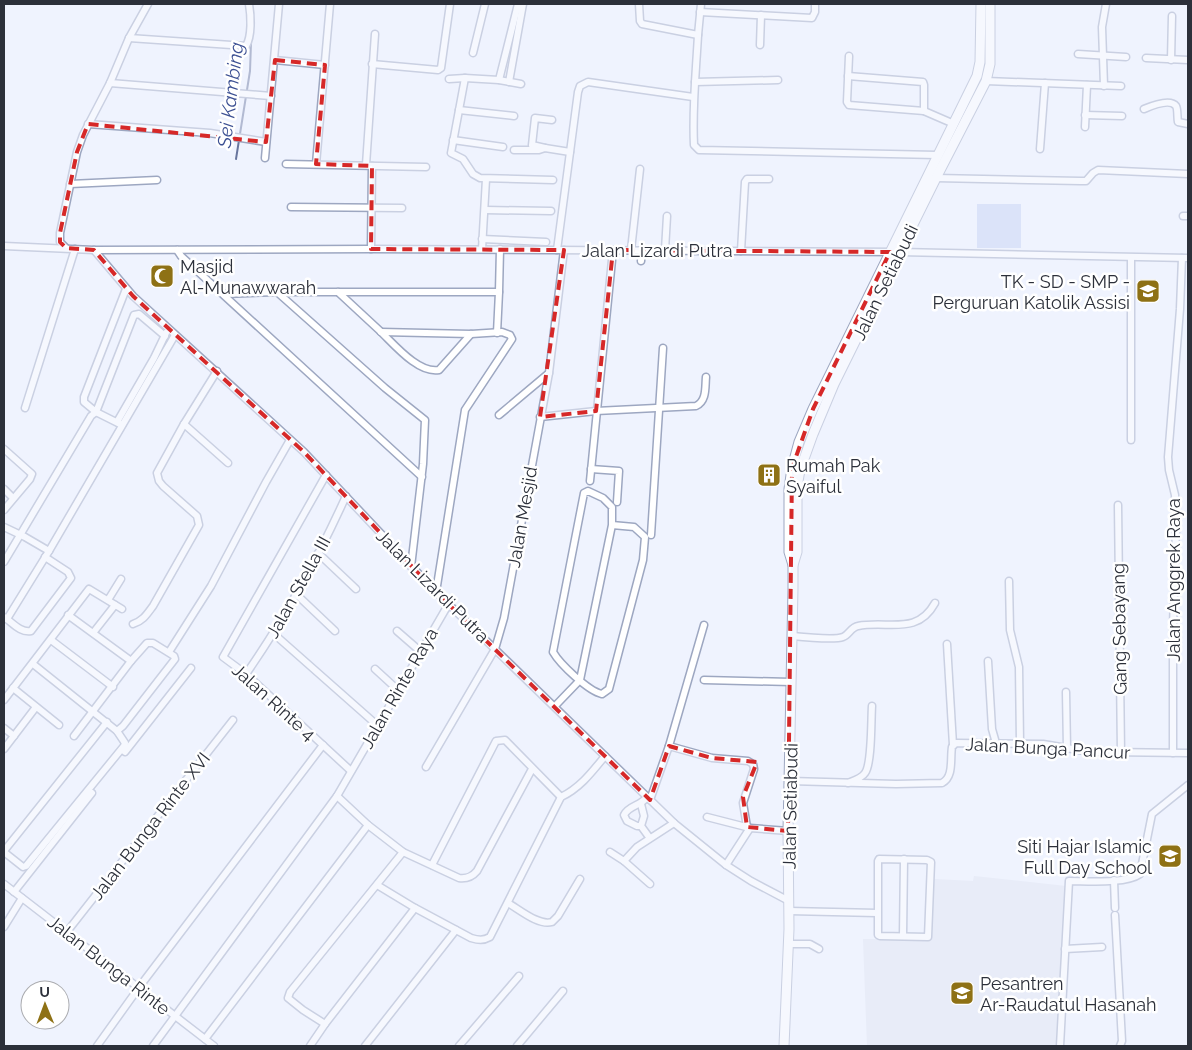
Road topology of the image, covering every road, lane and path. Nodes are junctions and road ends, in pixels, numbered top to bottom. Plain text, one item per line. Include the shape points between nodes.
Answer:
1 (148, 4) edge
2 (249, 4) edge
3 (279, 4) edge
4 (330, 4) edge
5 (450, 4) edge
6 (485, 4) edge
7 (518, 4) edge
8 (523, 4) edge
9 (639, 4) edge
10 (701, 4) edge
11 (815, 4) edge
12 (981, 4) edge
13 (990, 4) edge
14 (1106, 4) edge
15 (532, 6) dead end
16 (700, 12) junction
17 (761, 15) junction
18 (1172, 16) dead end
19 (375, 34) dead end
20 (698, 35) junction
21 (129, 38) junction
22 (760, 45) dead end
23 (473, 52) dead end
24 (1078, 54) dead end
25 (1103, 55) junction
26 (849, 56) dead end
27 (1126, 56) dead end
28 (1146, 58) dead end
29 (275, 60) junction
30 (1171, 60) junction
31 (1188, 60) edge
32 (372, 64) junction
33 (324, 65) junction
34 (848, 76) junction
35 (465, 78) junction
36 (449, 79) dead end
37 (499, 80) junction
38 (778, 80) dead end
39 (986, 81) junction
40 (509, 82) junction
41 (695, 82) junction
42 (110, 83) junction
43 (1045, 83) junction
44 (521, 84) dead end
45 (1087, 85) junction
46 (1104, 86) junction
47 (1121, 86) dead end
48 (271, 96) junction
49 (693, 98) junction
50 (1144, 109) dead end
51 (459, 110) junction
52 (924, 111) junction
53 (1085, 115) junction
54 (514, 116) dead end
55 (1122, 116) dead end
56 (552, 120) dead end
57 (88, 124) junction
58 (954, 124) junction
59 (1188, 124) edge
60 (1085, 127) dead end
61 (453, 140) junction
62 (266, 142) junction
63 (502, 147) dead end
64 (545, 148) junction
65 (1040, 149) dead end
66 (514, 150) dead end
67 (570, 152) junction
68 (938, 156) junction
69 (265, 158) dead end
70 (286, 164) dead end
71 (316, 164) junction
72 (369, 166) junction
73 (426, 167) dead end
74 (640, 170) dead end
75 (1188, 174) edge
76 (936, 178) junction
77 (486, 179) junction
78 (769, 179) dead end
79 (157, 180) dead end
80 (553, 180) dead end
81 (70, 184) junction
82 (291, 207) dead end
83 (372, 208) junction
84 (402, 208) dead end
85 (485, 210) junction
86 (551, 211) dead end
87 (667, 216) dead end
88 (482, 239) junction
89 (546, 242) dead end
90 (4, 246) edge
91 (66, 248) junction
92 (75, 249) junction
93 (371, 249) junction
94 (482, 249) junction
95 (94, 250) junction
96 (177, 250) junction
97 (500, 250) junction
98 (560, 250) junction
99 (613, 250) junction
100 (632, 250) junction
101 (642, 250) junction
102 (665, 250) junction
103 (741, 251) junction
104 (895, 252) junction
105 (1131, 258) junction
106 (1185, 258) edge
107 (641, 261) dead end
108 (129, 292) junction
109 (278, 292) junction
110 (338, 292) junction
111 (499, 292) junction
112 (224, 294) junction
113 (168, 329) junction
114 (381, 332) junction
115 (497, 333) junction
116 (471, 334) junction
117 (176, 335) junction
118 (165, 336) junction
119 (663, 348) dead end
120 (154, 358) junction
121 (160, 363) junction
122 (216, 371) junction
123 (549, 373) junction
124 (706, 377) dead end
125 (658, 407) junction
126 (25, 408) dead end
127 (91, 409) junction
128 (596, 411) junction
129 (499, 416) dead end
130 (540, 417) junction
131 (120, 423) junction
132 (184, 424) junction
133 (290, 440) junction
134 (1131, 440) dead end
135 (4, 449) edge
136 (228, 463) dead end
137 (591, 469) junction
138 (326, 475) junction
139 (422, 477) junction
140 (590, 481) dead end
141 (4, 489) edge
142 (346, 496) junction
143 (14, 498) junction
144 (617, 502) dead end
145 (1118, 505) dead end
146 (4, 510) edge
147 (612, 525) junction
148 (4, 527) edge
149 (21, 535) junction
150 (651, 535) dead end
151 (318, 553) junction
152 (47, 554) junction
153 (4, 562) edge
154 (412, 566) junction
155 (121, 578) dead end
156 (1009, 581) dead end
157 (356, 589) dead end
158 (436, 592) junction
159 (296, 594) junction
160 (108, 600) junction
161 (935, 603) dead end
162 (115, 605) junction
163 (448, 605) junction
164 (122, 609) dead end
165 (68, 615) junction
166 (5, 618) edge
167 (133, 624) dead end
168 (704, 625) dead end
169 (335, 631) dead end
170 (397, 631) dead end
171 (92, 633) junction
172 (274, 634) junction
173 (792, 636) junction
174 (51, 640) junction
175 (948, 644) dead end
176 (495, 649) junction
177 (420, 651) junction
178 (169, 652) junction
179 (131, 661) junction
180 (988, 661) dead end
181 (33, 664) junction
182 (191, 668) dead end
183 (375, 669) dead end
184 (246, 674) junction
185 (580, 680) junction
186 (704, 680) dead end
187 (791, 682) junction
188 (113, 687) junction
189 (13, 688) junction
190 (399, 691) junction
191 (1066, 692) dead end
192 (4, 700) edge
193 (554, 706) junction
194 (872, 706) dead end
195 (36, 707) junction
196 (94, 711) junction
197 (234, 720) dead end
198 (107, 722) junction
199 (59, 725) dead end
200 (377, 725) junction
201 (4, 728) edge
202 (116, 731) junction
203 (14, 736) junction
204 (74, 736) dead end
205 (996, 743) junction
206 (1020, 743) junction
207 (323, 745) junction
208 (953, 745) junction
209 (670, 746) junction
210 (4, 749) edge
211 (1067, 749) junction
212 (1121, 753) junction
213 (1173, 753) junction
214 (1188, 753) edge
215 (605, 756) junction
216 (426, 766) dead end
217 (532, 769) junction
218 (351, 771) junction
219 (790, 781) junction
220 (847, 784) junction
221 (1188, 785) edge
222 (338, 796) junction
223 (561, 797) junction
224 (649, 799) junction
225 (641, 804) junction
226 (707, 817) dead end
227 (674, 823) junction
228 (368, 825) junction
229 (641, 826) junction
230 (748, 828) junction
231 (788, 831) junction
232 (649, 837) junction
233 (4, 851) edge
234 (403, 852) junction
235 (610, 852) dead end
236 (904, 859) junction
237 (624, 861) junction
238 (432, 865) junction
239 (726, 865) junction
240 (580, 879) dead end
241 (1114, 880) junction
242 (4, 884) edge
243 (650, 884) dead end
244 (377, 885) junction
245 (14, 892) junction
246 (22, 898) junction
247 (508, 904) junction
248 (789, 906) junction
249 (415, 908) junction
250 (1115, 908) dead end
251 (877, 913) junction
252 (1115, 915) dead end
253 (4, 927) edge
254 (456, 930) junction
255 (66, 932) junction
256 (903, 936) junction
257 (789, 944) junction
258 (1102, 947) dead end
259 (819, 948) dead end
260 (1065, 949) junction
261 (519, 976) dead end
262 (138, 989) junction
263 (563, 991) dead end
264 (175, 1016) junction
265 (325, 1024) junction
266 (209, 1044) edge
267 (97, 1046) edge
268 (153, 1046) edge
269 (310, 1046) edge
270 (365, 1046) edge
271 (459, 1046) edge
272 (516, 1046) edge
273 (784, 1046) edge
274 (1060, 1046) edge
275 (1120, 1046) edge

1 - 21 street
2 - 21 street via 248,42 244,46
3 - 29 street
4 - 33 street
5 - 32 street via 441,68
6 - 23 street
7 - 37 street
8 - 15 street
8 - 40 street
9 - 20 street via 642,24
10 - 16 street
11 - 17 street via 812,18
12 - 58 main road, Jalan Setiabudi via 977,76
13 - 39 main road, Jalan Setiabudi via 990,64
14 - 25 street via 1102,27
16 - 17 street
16 - 20 street
17 - 22 street
18 - 30 street
19 - 32 street
20 - 41 street
21 - 42 street
24 - 25 street
25 - 27 street
25 - 46 street
26 - 34 street
28 - 30 street
29 - 33 street
29 - 48 street
30 - 31 street
32 - 72 street
33 - 71 street
34 - 52 street via 922,82
34 - 52 street via 849,104
35 - 36 street
35 - 37 street
35 - 51 street
37 - 40 street
38 - 41 street
39 - 43 street
39 - 76 main road, Jalan Setiabudi
40 - 44 street
41 - 49 street
42 - 48 street
42 - 57 street
43 - 45 street
43 - 65 street
45 - 46 street
45 - 53 street
46 - 47 street
48 - 62 street
49 - 67 street, Jalan Mesjid via 626,86 584,83 578,92
49 - 68 street via 694,145 699,150
50 - 59 street via 1174,104 1178,122
51 - 54 street
51 - 61 street
52 - 58 street
53 - 55 street
53 - 60 street
56 - 64 street via 535,118 532,145
57 - 62 street via 210,133
57 - 81 street
58 - 68 main road, Jalan Setiabudi
61 - 63 street
61 - 77 street via 451,153 464,159 475,177
62 - 69 street
64 - 66 street
64 - 67 street
67 - 98 street, Jalan Mesjid
68 - 104 main road, Jalan Setiabudi
70 - 71 street
71 - 72 street
72 - 73 street
72 - 83 street
74 - 100 street
75 - 76 street via 1098,170 1086,181
76 - 104 main road, Jalan Setiabudi
77 - 80 street
77 - 85 street
78 - 103 street via 747,179 745,182
79 - 81 street
81 - 91 street via 60,233 60,242
82 - 83 street
83 - 84 street
83 - 93 street
85 - 86 street
85 - 88 street
87 - 102 street
88 - 89 street
88 - 94 street
90 - 91 street, Jalan Lizardi Putra
91 - 92 street, Jalan Lizardi Putra
92 - 95 street, Jalan Lizardi Putra
92 - 126 street
93 - 94 street, Jalan Lizardi Putra
93 - 96 street, Jalan Lizardi Putra
94 - 97 street, Jalan Lizardi Putra
95 - 96 street, Jalan Lizardi Putra
95 - 108 street, Jalan Lizardi Putra
96 - 112 street
97 - 98 street, Jalan Lizardi Putra
97 - 111 street
98 - 99 street, Jalan Lizardi Putra
98 - 123 street, Jalan Mesjid
99 - 100 street, Jalan Lizardi Putra
99 - 128 street
100 - 101 street, Jalan Lizardi Putra
101 - 102 street, Jalan Lizardi Putra
101 - 107 street
102 - 103 street, Jalan Lizardi Putra
103 - 104 street, Jalan Lizardi Putra
104 - 105 street, Jalan Anggrek Raya
104 - 173 main road, Jalan Setiabudi via 805,456 796,493 797,552 793,566
105 - 106 street, Jalan Anggrek Raya
105 - 134 street
106 - 213 street, Jalan Anggrek Raya via 1168,457 1176,528
108 - 113 street, Jalan Lizardi Putra
108 - 127 street via 84,397 84,402
109 - 110 street
109 - 112 street
109 - 139 street via 425,420
110 - 111 street
110 - 114 street
111 - 115 street
112 - 139 street
113 - 117 street, Jalan Lizardi Putra
113 - 118 street
114 - 116 street
114 - 116 street via 418,365 436,371
115 - 116 street
115 - 158 street via 510,335 512,342 465,410
117 - 121 street
117 - 122 street, Jalan Lizardi Putra
118 - 120 street
118 - 127 street via 139,314 134,314
119 - 125 street
120 - 121 street
120 - 131 street
121 - 131 street
122 - 132 street
122 - 133 street, Jalan Lizardi Putra
123 - 129 street
123 - 130 street, Jalan Mesjid
124 - 125 street via 704,399 700,405
125 - 128 street
125 - 150 street
127 - 131 street
127 - 149 street
128 - 130 street
128 - 137 street
130 - 176 street, Jalan Mesjid via 504,618
131 - 152 street
132 - 136 street
132 - 167 street via 157,478 197,516 199,525 158,598 145,617
133 - 138 street, Jalan Lizardi Putra
133 - 178 street via 211,586
135 - 143 street via 32,474
137 - 140 street
137 - 144 street via 619,471
138 - 142 street, Jalan Lizardi Putra
138 - 184 street, Jalan Rinte 4 via 225,652 223,657
139 - 154 street
141 - 143 street
142 - 151 street, Jalan Stella III
142 - 154 street, Jalan Lizardi Putra
143 - 146 street
145 - 212 street, Gang Sebayang
147 - 185 street
147 - 185 street via 634,527 645,537 643,560 609,689 598,694
147 - 185 street via 612,507 597,494 584,492 553,652
148 - 149 street
149 - 152 street
149 - 153 street
151 - 157 street
151 - 159 street, Jalan Stella III
152 - 166 street
152 - 166 street via 71,578 31,632
154 - 158 street, Jalan Lizardi Putra
155 - 160 street
156 - 206 street via 1010,630 1019,667
158 - 163 street, Jalan Lizardi Putra
159 - 169 street
159 - 172 street, Jalan Stella III
160 - 162 street
160 - 165 street via 89,589
161 - 173 street via 926,617 909,624 857,626 840,638
162 - 164 street
162 - 171 street
163 - 176 street, Jalan Lizardi Putra
163 - 177 street, Jalan Rinte Raya
165 - 171 street
165 - 174 street
168 - 209 street
170 - 177 street
171 - 179 street
172 - 184 street, Jalan Stella III
172 - 200 street
173 - 187 main road, Jalan Setiabudi
174 - 181 street
174 - 188 street
175 - 208 street
176 - 193 street, Jalan Lizardi Putra
176 - 216 street, Jalan Mesjid
177 - 190 street, Jalan Rinte Raya
178 - 179 street via 149,642
178 - 202 street via 174,656 172,663
179 - 188 street
180 - 205 street via 992,729
181 - 189 street
181 - 196 street
182 - 245 street
183 - 190 street
184 - 207 street, Jalan Rinte 4
185 - 193 street
186 - 187 street
187 - 219 main road, Jalan Setiabudi
188 - 196 street
189 - 192 street
189 - 195 street
190 - 200 street, Jalan Rinte Raya
191 - 211 street
193 - 215 street, Jalan Lizardi Putra
194 - 220 street via 866,771
195 - 199 street
195 - 203 street
196 - 198 street
196 - 204 street
197 - 255 street, Jalan Bunga Rinte XVI
198 - 202 street
198 - 233 street
200 - 218 street, Jalan Rinte Raya
201 - 203 street
202 - 233 street via 125,743 122,749 26,866 23,867
203 - 210 street
205 - 206 street, Jalan Bunga Pancur
205 - 208 street, Jalan Bunga Pancur via 961,742
206 - 211 street, Jalan Bunga Pancur
207 - 218 street, Jalan Rinte 4
207 - 262 street
208 - 220 street, Jalan Bunga Pancur via 950,774 942,783
209 - 224 street
209 - 230 street via 712,758 753,764 742,804
211 - 212 street, Jalan Bunga Pancur
212 - 213 street, Jalan Bunga Pancur
213 - 214 street, Jalan Bunga Pancur
215 - 223 street via 587,778
215 - 224 street, Jalan Lizardi Putra
217 - 223 street
217 - 238 street via 473,875 459,878
217 - 238 street via 505,740 496,741
218 - 222 street, Jalan Rinte Raya
219 - 220 street, Jalan Bunga Pancur
219 - 231 main road, Jalan Setiabudi
221 - 241 street via 1151,817 1142,872 1134,878
222 - 228 street
222 - 264 street, Jalan Rinte Raya
223 - 247 street
224 - 225 street
224 - 227 street, Jalan Lizardi Putra
225 - 229 street via 644,816
225 - 229 street via 627,809 624,817 631,824
226 - 230 street
227 - 232 street
227 - 239 street, Jalan Lizardi Putra
228 - 234 street
228 - 266 street
229 - 232 street
230 - 231 street
230 - 239 street
231 - 248 main road, Jalan Setiabudi
232 - 237 street
234 - 238 street
234 - 244 street
235 - 237 street
236 - 251 street via 878,860
236 - 256 street
236 - 256 street via 931,862 928,936
237 - 243 street
239 - 248 street, Jalan Lizardi Putra
240 - 247 street via 552,922 535,919
241 - 250 street
241 - 260 street via 1070,882
242 - 245 street, Jalan Bunga Rinte
244 - 249 street
244 - 265 street via 288,998
245 - 246 street, Jalan Bunga Rinte
246 - 253 street
246 - 255 street, Jalan Bunga Rinte
247 - 254 street via 486,940 477,940
248 - 251 street
248 - 257 main road, Jalan Setiabudi
249 - 254 street
249 - 265 street
251 - 256 street via 878,936
252 - 275 street
254 - 270 street
255 - 262 street, Jalan Bunga Rinte
257 - 259 street via 810,944
257 - 273 main road, Jalan Setiabudi
258 - 260 street
260 - 274 street
261 - 271 street
262 - 264 street, Jalan Bunga Rinte
262 - 267 street
263 - 272 street
264 - 266 street, Jalan Bunga Rinte
264 - 268 street, Jalan Rinte Raya
265 - 269 street

